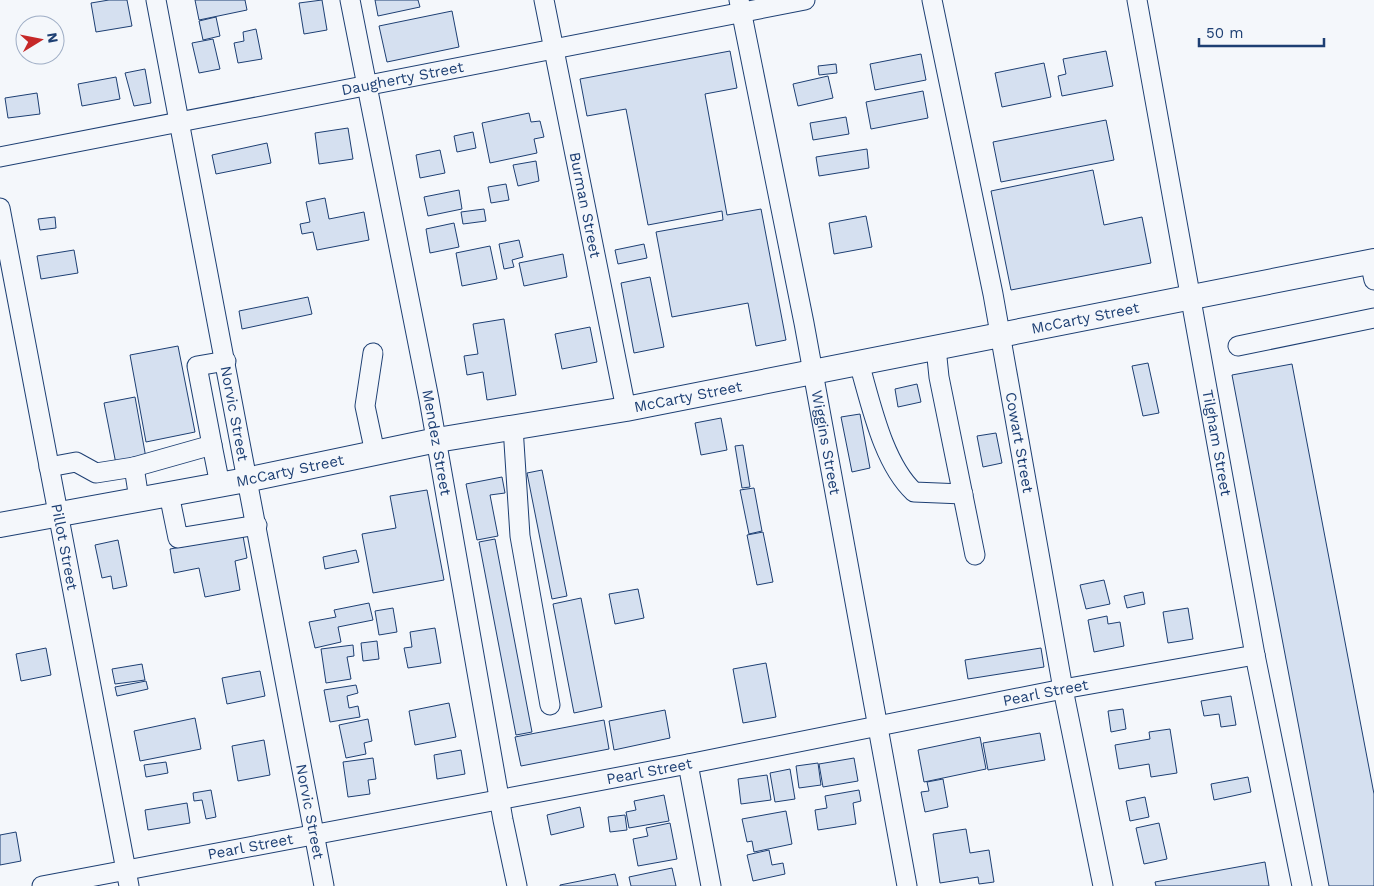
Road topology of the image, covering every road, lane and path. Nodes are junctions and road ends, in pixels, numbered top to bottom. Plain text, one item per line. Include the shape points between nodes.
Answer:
1 (156, 0) edge
2 (350, 0) edge
3 (544, 0) edge
4 (805, 0) edge
5 (932, 0) edge
6 (1137, 0) edge
7 (740, 6) edge
8 (553, 48) junction
9 (367, 87) junction
10 (178, 121) junction
11 (0, 158) edge
12 (0, 208) edge
13 (1373, 268) edge
14 (1192, 296) junction
15 (1374, 318) edge
16 (1001, 336) junction
17 (1238, 346) dead end
18 (936, 348) junction
19 (373, 353) dead end
20 (226, 361) junction
21 (859, 362) junction
22 (812, 371) junction
23 (626, 409) junction
24 (513, 427) junction
25 (437, 440) junction
26 (212, 445) junction
27 (376, 453) junction
28 (49, 467) junction
29 (134, 467) junction
30 (246, 480) junction
31 (220, 485) junction
32 (169, 494) junction
33 (963, 494) junction
34 (139, 499) junction
35 (58, 514) junction
36 (0, 525) edge
37 (257, 525) junction
38 (975, 555) dead end
39 (1255, 655) junction
40 (1063, 689) junction
41 (550, 706) dead end
42 (878, 726) junction
43 (688, 764) junction
44 (500, 798) junction
45 (314, 834) junction
46 (127, 877) edge
47 (42, 886) edge
48 (324, 886) edge
49 (517, 886) edge
50 (711, 886) edge
51 (907, 886) edge
52 (1103, 886) edge
53 (1302, 886) edge

1 - 10 street, Norvic Street
2 - 9 street, Mendez Street
3 - 8 street, Burman Street
4 - 7 street, Daugherty Street
5 - 16 street, Cowart Street
6 - 14 street, Tilgham Street
7 - 8 street, Daugherty Street
7 - 22 street, Wiggins Street
8 - 9 street, Daugherty Street
8 - 23 street, Burman Street
9 - 10 street, Daugherty Street
9 - 25 street, Mendez Street
10 - 11 street, Daugherty Street
10 - 20 street, Norvic Street
12 - 28 street, Pillot Street
13 - 14 main road, McCarty Street
14 - 16 main road, McCarty Street
14 - 39 street, Tilgham Street
15 - 17 street
16 - 18 main road, McCarty Street
16 - 40 street, Cowart Street
18 - 21 main road, McCarty Street
18 - 33 street
19 - 27 street via 365,406
20 - 26 street via 197,366
20 - 30 street, Norvic Street
21 - 22 main road, McCarty Street
21 - 33 street via 878,427 902,481 914,492
22 - 23 main road, McCarty Street
22 - 42 street, Wiggins Street
23 - 24 main road, McCarty Street
24 - 25 main road, McCarty Street
24 - 41 street via 520,536
25 - 27 main road, McCarty Street
25 - 44 street, Mendez Street
26 - 29 street
26 - 31 street
27 - 30 main road, McCarty Street
28 - 29 street via 76,462 96,473
28 - 35 street, Pillot Street
29 - 34 street
30 - 31 main road, McCarty Street
30 - 37 street, Norvic Street
31 - 32 main road, McCarty Street
32 - 34 main road, McCarty Street
32 - 37 street via 178,538
33 - 38 street
34 - 35 main road, McCarty Street
35 - 36 main road, McCarty Street
35 - 46 street, Pillot Street
37 - 45 street, Norvic Street
39 - 40 street, Pearl Street
39 - 53 street, Tilgham Street
40 - 42 street, Pearl Street
40 - 52 street, Cowart Street
42 - 43 street, Pearl Street
42 - 51 street, Wiggins Street
43 - 44 street, Pearl Street
43 - 50 street
44 - 45 street, Pearl Street
44 - 49 street, Mendez Street
45 - 46 street, Pearl Street
45 - 48 street, Norvic Street
46 - 47 street, Pearl Street

